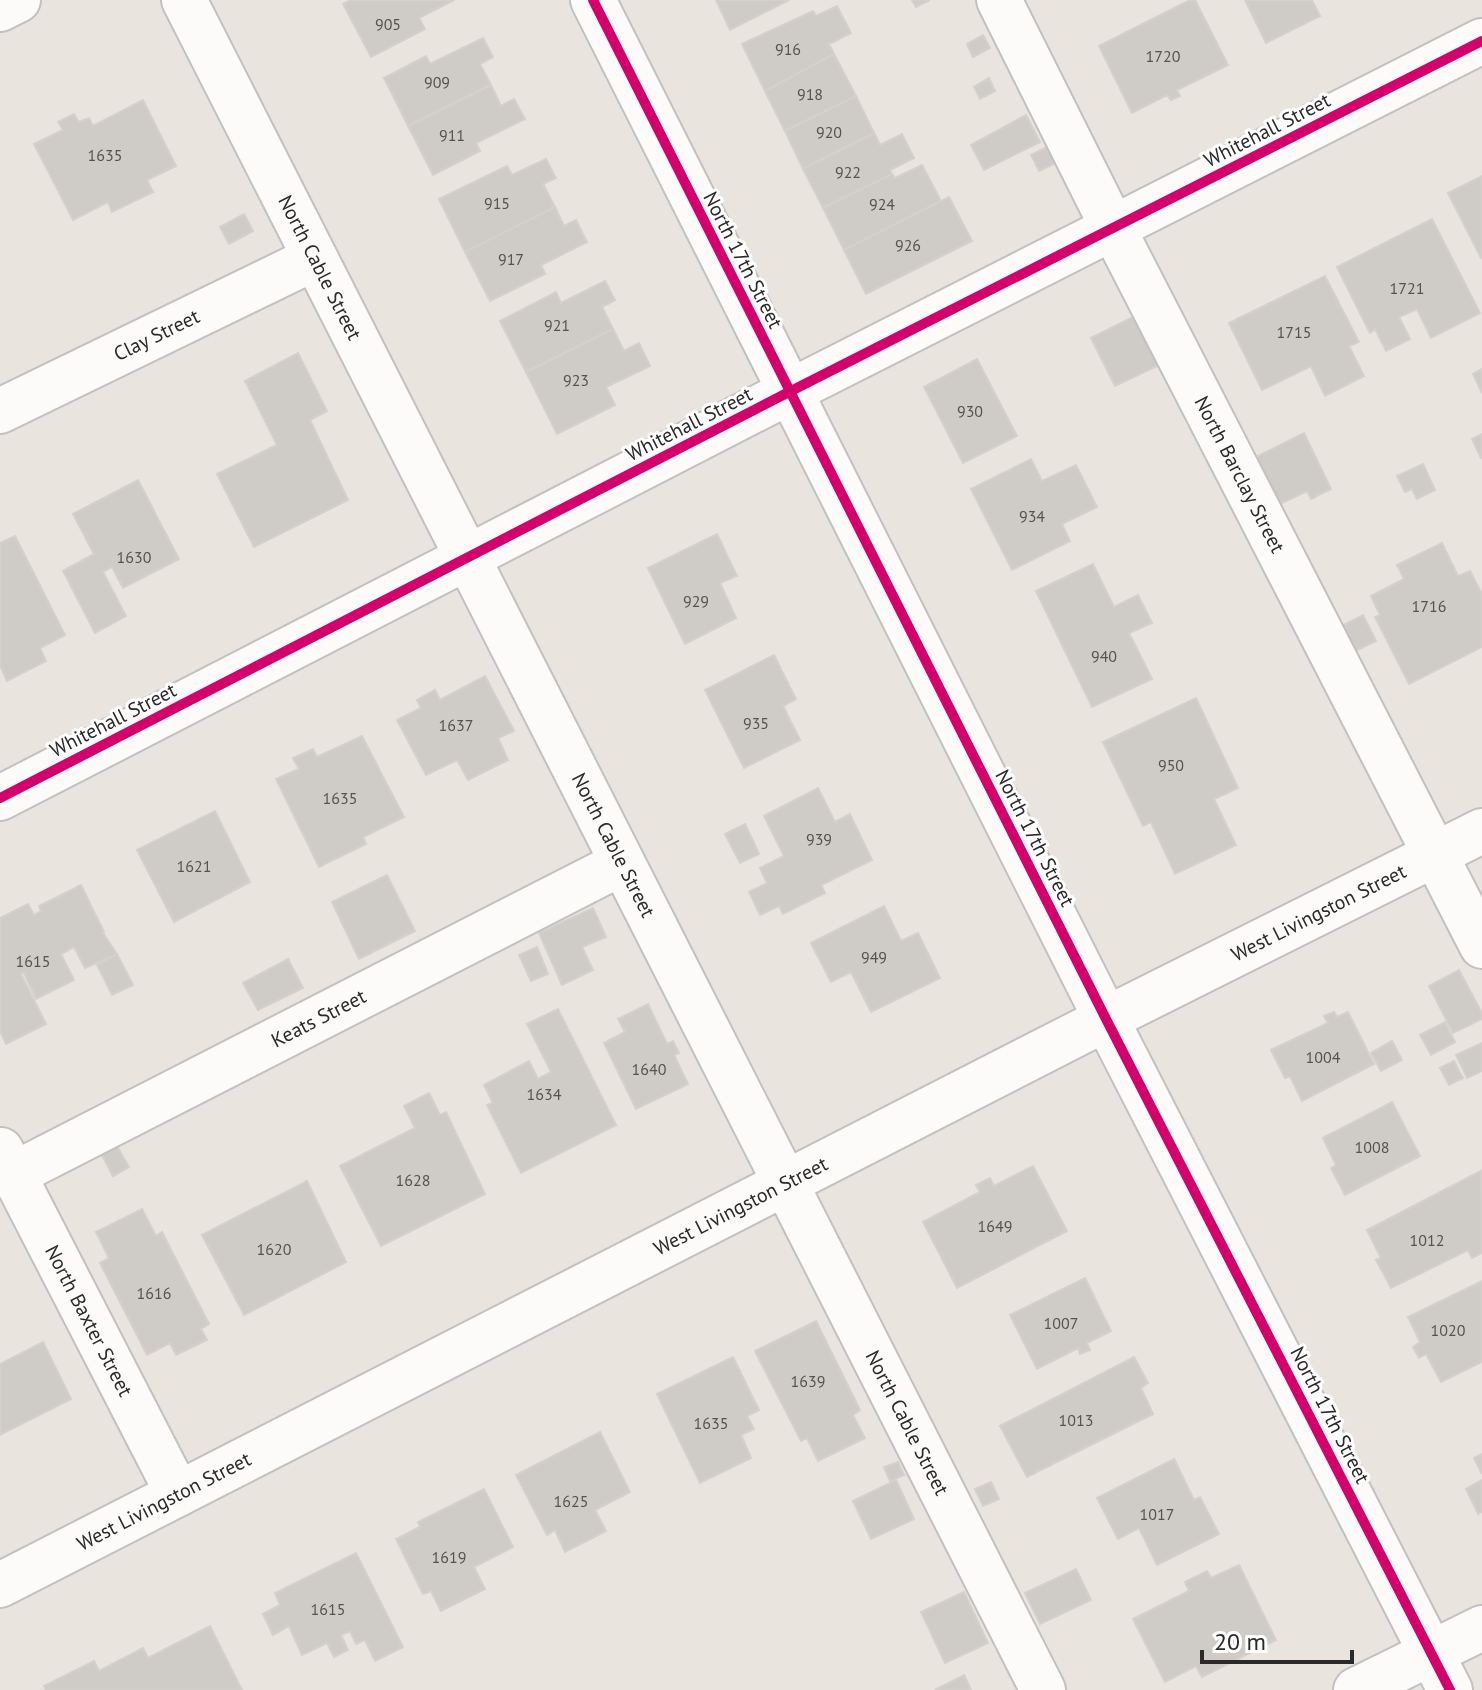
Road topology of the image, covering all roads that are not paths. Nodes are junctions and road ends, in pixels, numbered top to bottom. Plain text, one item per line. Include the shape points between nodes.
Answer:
1 (18, 0) edge
2 (184, 0) edge
3 (593, 0) edge
4 (999, 0) edge
5 (0, 9) edge
6 (1482, 41) edge
7 (1113, 228) junction
8 (315, 258) junction
9 (789, 392) junction
10 (0, 411) edge
11 (467, 558) junction
12 (0, 798) edge
13 (1482, 831) edge
14 (1435, 854) junction
15 (622, 863) junction
16 (1482, 946) edge
17 (1106, 1019) junction
18 (7, 1161) edge
19 (785, 1184) junction
20 (178, 1494) junction
21 (0, 1585) edge
22 (1482, 1628) edge
23 (1441, 1672) edge
24 (1043, 1690) edge
25 (1356, 1690) edge

1 - 5 street
2 - 8 street, North Cable Street
3 - 9 street, North 17th Street
4 - 7 street, North Barclay Street
6 - 7 street, Whitehall Street
7 - 9 street, Whitehall Street
7 - 14 street, North Barclay Street
8 - 10 street, Clay Street
8 - 11 street, North Cable Street
9 - 11 street, Whitehall Street
9 - 17 street, North 17th Street
11 - 12 street, Whitehall Street
11 - 15 street, North Cable Street
13 - 14 street, West Livingston Street
14 - 16 street, North Barclay Street
14 - 17 street, West Livingston Street
15 - 18 street, Keats Street
15 - 19 street, North Cable Street
17 - 19 street, West Livingston Street
17 - 23 street, North 17th Street
18 - 20 street, North Baxter Street
19 - 20 street, West Livingston Street
19 - 24 street, North Cable Street
20 - 21 street, West Livingston Street
22 - 23 street
23 - 25 street

